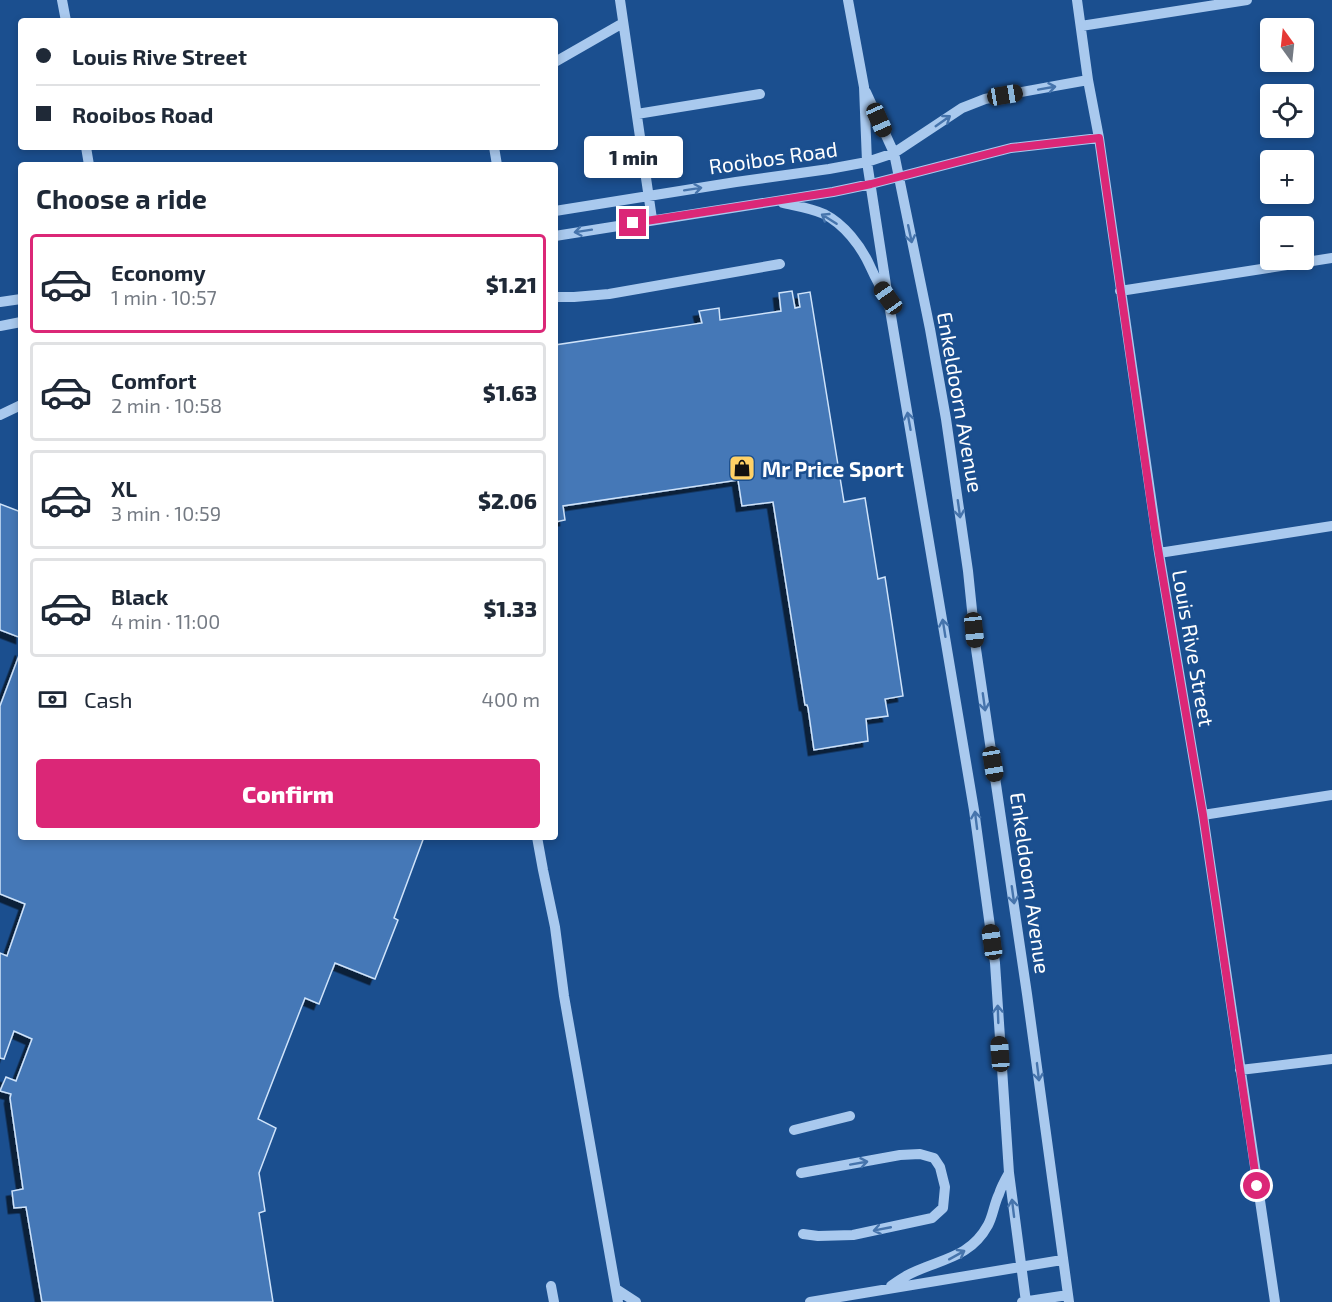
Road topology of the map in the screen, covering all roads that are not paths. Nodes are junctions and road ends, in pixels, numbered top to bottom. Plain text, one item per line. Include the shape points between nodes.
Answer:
1 (62, 0) edge
2 (620, 0) edge
3 (848, 0) edge
4 (1077, 0) edge
5 (1247, 0) edge
6 (65, 18) edge
7 (624, 23) junction
8 (1081, 26) junction
9 (558, 60) edge
10 (1088, 80) junction
11 (864, 87) junction
12 (760, 94) dead end
13 (637, 114) junction
14 (1099, 138) junction
15 (894, 153) junction
16 (867, 162) junction
17 (899, 177) junction
18 (871, 184) junction
19 (649, 196) junction
20 (777, 201) junction
21 (558, 211) edge
22 (652, 219) junction
23 (558, 235) edge
24 (1332, 258) edge
25 (780, 264) dead end
26 (1120, 291) junction
27 (558, 297) edge
28 (888, 298) junction
29 (18, 299) edge
30 (0, 302) edge
31 (18, 323) edge
32 (0, 326) edge
33 (18, 406) edge
34 (0, 415) edge
35 (1332, 526) edge
36 (1159, 553) junction
37 (1332, 795) edge
38 (1203, 815) junction
39 (538, 840) edge
40 (1332, 1059) edge
41 (1240, 1070) junction
42 (850, 1116) dead end
43 (794, 1130) dead end
44 (801, 1173) dead end
45 (1009, 1173) junction
46 (803, 1234) dead end
47 (1062, 1260) junction
48 (1021, 1266) junction
49 (551, 1286) dead end
50 (615, 1289) junction
51 (885, 1289) junction
52 (1068, 1298) edge
53 (554, 1302) edge
54 (618, 1302) edge
55 (636, 1302) edge
56 (810, 1302) edge
57 (1025, 1302) edge
58 (1275, 1302) edge

1 - 6 street
2 - 7 street
3 - 11 street, Enkeldoorn Avenue
4 - 8 street, Louis Rive Street
5 - 8 street
7 - 9 street
7 - 13 street
8 - 10 street, Louis Rive Street
10 - 14 street, Louis Rive Street
15 -> 10 street, Rooibos Road via 962,108 995,97
11 - 15 street, Enkeldoorn Avenue
11 - 16 street, Enkeldoorn Avenue
12 - 13 street
13 - 19 street
14 - 17 street, Rooibos Road via 1011,148
14 - 26 street, Louis Rive Street
15 - 16 street, Rooibos Road
15 - 17 street, Enkeldoorn Avenue
16 - 18 street, Enkeldoorn Avenue
19 -> 16 street, Rooibos Road
17 - 18 street, Rooibos Road
17 -> 47 street, Enkeldoorn Avenue via 946,419
18 - 20 street, Rooibos Road
18 - 28 street, Enkeldoorn Avenue
19 - 21 street, Rooibos Road
19 - 22 street
20 - 22 street, Rooibos Road
28 -> 20 street via 842,227 824,215
22 -> 23 street, Rooibos Road
24 - 26 street
25 - 27 street via 609,294
26 - 36 street, Louis Rive Street
45 -> 28 street, Enkeldoorn Avenue via 996,972 974,810
29 - 30 street
31 - 32 street
33 - 34 street
35 - 36 street
36 - 38 street, Louis Rive Street
37 - 38 street
38 - 41 street, Louis Rive Street
39 - 50 street
40 - 41 street
41 - 58 street, Louis Rive Street
42 - 43 street
44 -> 46 street via 920,1154 934,1158 945,1187 943,1208 932,1218 853,1234
48 -> 45 street, Enkeldoorn Avenue
51 -> 45 street via 970,1247 988,1225
47 - 48 street
47 - 52 street, Enkeldoorn Avenue
48 - 51 street
48 - 57 street, Enkeldoorn Avenue
49 - 53 street
50 - 54 street
50 - 55 street
51 - 56 street
52 - 57 street

